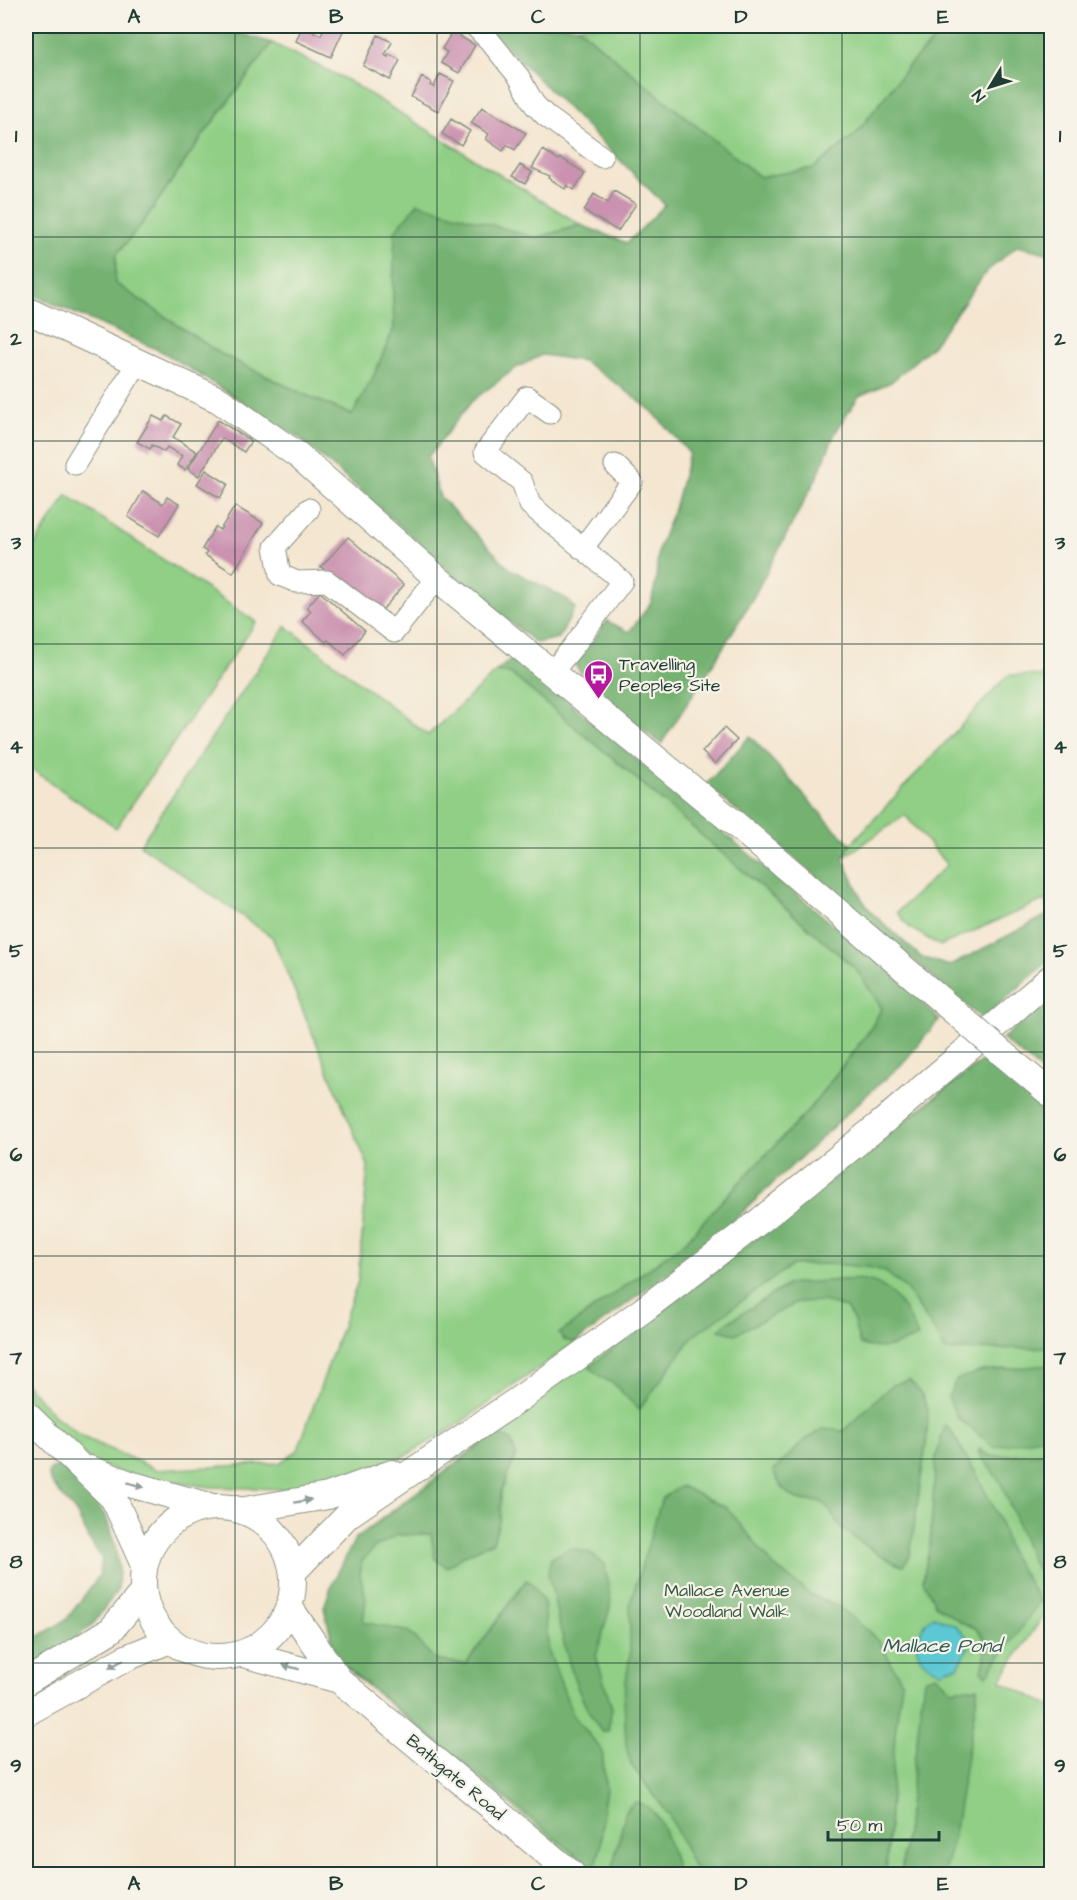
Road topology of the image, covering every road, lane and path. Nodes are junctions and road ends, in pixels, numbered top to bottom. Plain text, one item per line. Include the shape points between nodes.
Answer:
1 (475, 26) edge
2 (602, 157) dead end
3 (26, 310) edge
4 (138, 362) junction
5 (550, 413) dead end
6 (75, 464) dead end
7 (615, 465) dead end
8 (309, 509) dead end
9 (582, 549) junction
10 (437, 578) junction
11 (552, 672) junction
12 (1052, 977) edge
13 (1052, 1095) edge
14 (26, 1414) edge
15 (427, 1461) junction
16 (81, 1466) junction
17 (209, 1506) junction
18 (245, 1510) junction
19 (144, 1565) junction
20 (294, 1571) junction
21 (143, 1593) junction
22 (290, 1608) junction
23 (170, 1640) junction
24 (243, 1654) junction
25 (339, 1680) junction
26 (26, 1682) edge
27 (26, 1713) edge
28 (572, 1875) edge

1 - 2 street via 519,77 534,104
3 - 4 main road
4 - 6 street
4 - 10 main road via 219,400 290,450
5 - 9 street via 527,397 485,452 522,482 530,505
7 - 9 street via 632,482
8 - 10 street via 274,547 280,574 297,582 327,581 394,632
9 - 11 street via 622,581
10 - 11 main road
11 - 13 main road, bridge
12 - 15 main road via 878,1126 752,1227 643,1310
14 - 16 main road
18 -> 15 main road via 328,1496
15 - 20 main road via 348,1515
16 -> 17 main road
16 - 19 main road via 114,1499
17 - 18 main road
17 - 19 main road via 192,1510 169,1524 155,1540
18 - 20 main road via 279,1535
19 - 21 main road
20 - 22 main road
21 - 23 main road via 153,1620
21 - 26 main road via 111,1630
22 - 24 main road via 277,1631
22 - 25 main road, Bathgate Road
23 - 24 main road via 197,1655 223,1658
23 -> 27 main road via 126,1658
25 -> 24 main road, Bathgate Road
25 - 28 main road, Bathgate Road

